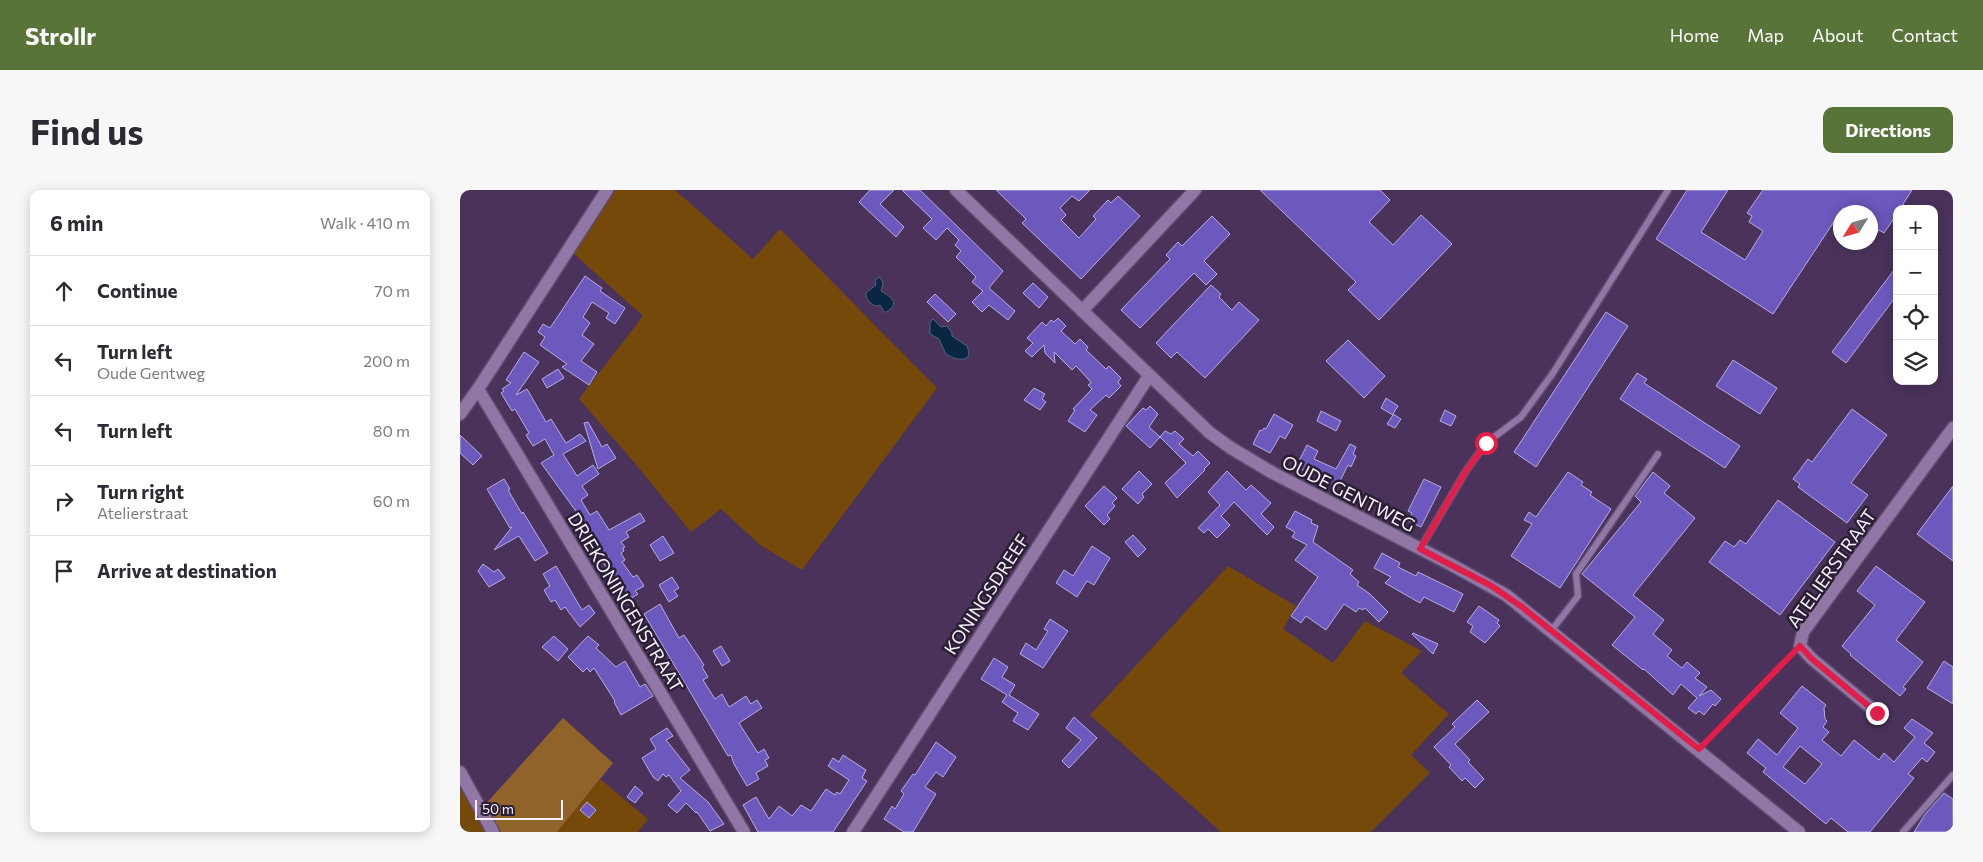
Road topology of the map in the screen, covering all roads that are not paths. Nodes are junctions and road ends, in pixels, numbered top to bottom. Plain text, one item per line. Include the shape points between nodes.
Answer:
1 (607, 190) edge
2 (956, 190) edge
3 (1195, 190) edge
4 (1668, 190) edge
5 (1082, 311) junction
6 (1149, 376) junction
7 (478, 389) junction
8 (460, 414) edge
9 (1953, 428) edge
10 (1658, 454) dead end
11 (1420, 549) junction
12 (1551, 631) junction
13 (1877, 713) dead end
14 (460, 772) edge
15 (1953, 775) edge
16 (493, 832) edge
17 (744, 832) edge
18 (853, 832) edge
19 (1799, 832) edge
20 (1903, 832) edge

1 - 7 street
2 - 5 street, OUDE GENTWEG
3 - 5 street
4 - 11 lane via 1554,373 1521,417 1486,443
5 - 6 street, OUDE GENTWEG
6 - 11 street, OUDE GENTWEG via 1210,433 1231,448
6 - 18 street, KONINGSDREEF
7 - 8 street
7 - 17 street, DRIEKONINGENSTRAAT
9 - 13 street, ATELIERSTRAAT via 1803,632 1800,646
10 - 12 lane via 1576,574 1578,596
11 - 12 street, OUDE GENTWEG via 1498,590
12 - 19 street, OUDE GENTWEG
14 - 16 street
15 - 20 lane

